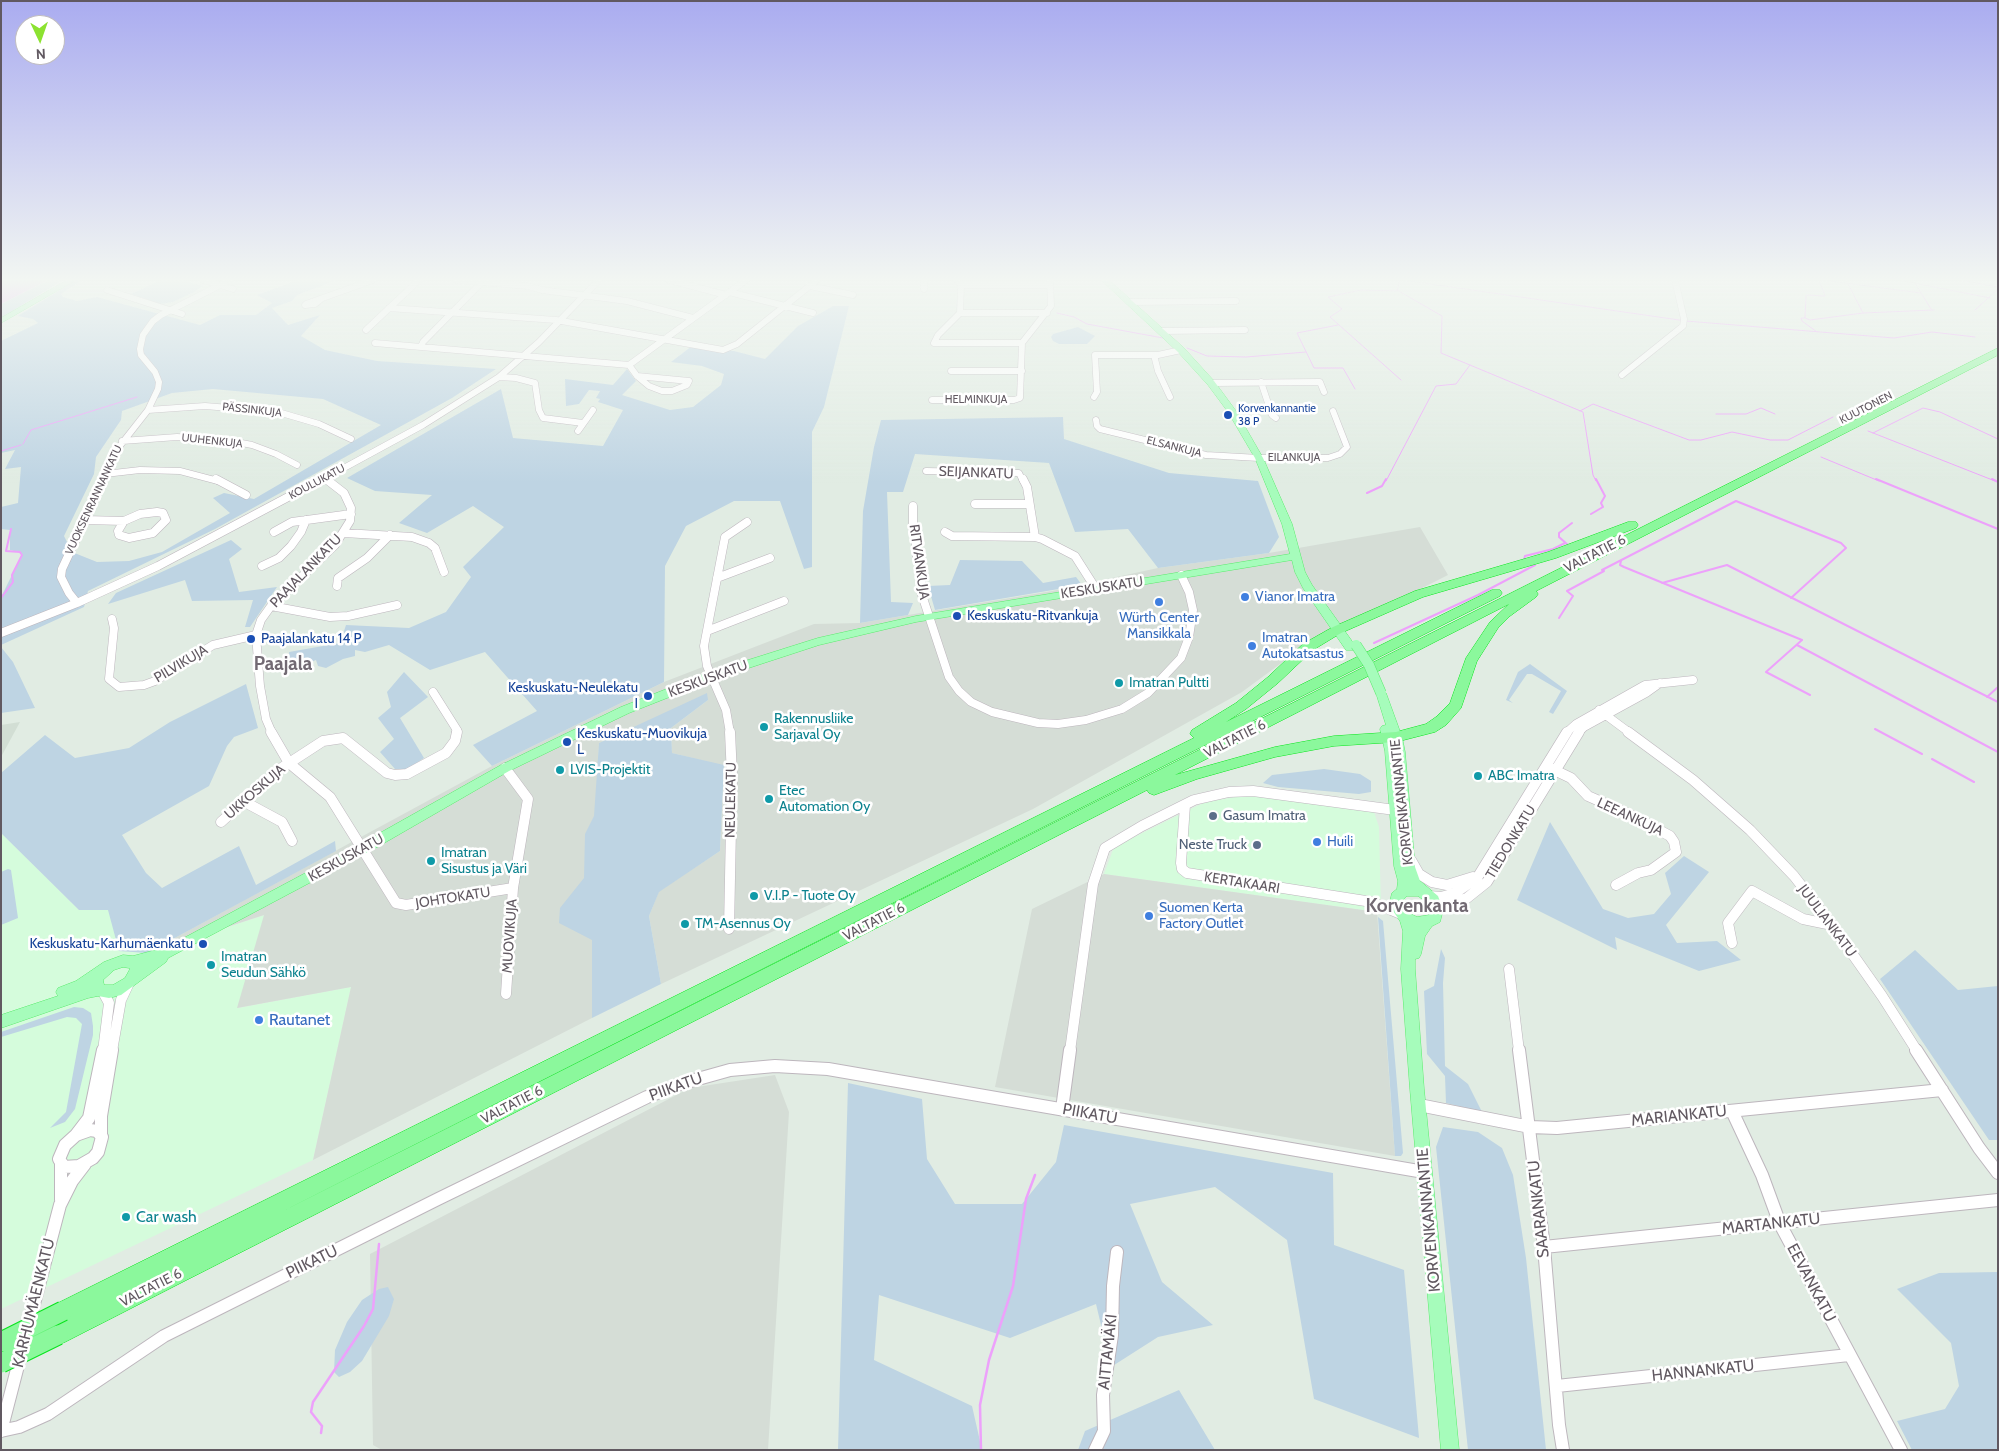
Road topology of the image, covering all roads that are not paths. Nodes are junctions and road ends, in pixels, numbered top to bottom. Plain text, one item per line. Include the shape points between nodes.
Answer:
1 (141, 348) edge
2 (430, 348) edge
3 (533, 348) edge
4 (652, 348) edge
5 (707, 348) edge
6 (730, 348) edge
7 (1022, 348) edge
8 (1179, 348) edge
9 (1656, 348) edge
10 (1989, 348) edge
11 (1181, 350) junction
12 (1998, 351) edge
13 (525, 355) junction
14 (1154, 355) junction
15 (629, 365) junction
16 (951, 371) dead end
17 (1022, 372) junction
18 (1622, 375) dead end
19 (637, 376) junction
20 (499, 378) junction
21 (1261, 382) junction
22 (1211, 383) junction
23 (1324, 392) dead end
24 (1094, 397) dead end
25 (1170, 398) dead end
26 (932, 400) dead end
27 (148, 410) junction
28 (593, 410) dead end
29 (1332, 411) dead end
30 (1276, 418) dead end
31 (1096, 420) dead end
32 (583, 423) junction
33 (578, 430) dead end
34 (351, 439) dead end
35 (122, 441) junction
36 (1259, 458) junction
37 (297, 465) dead end
38 (926, 471) dead end
39 (106, 474) junction
40 (1740, 476) junction
41 (324, 478) junction
42 (246, 495) dead end
43 (975, 504) dead end
44 (1028, 504) junction
45 (913, 506) dead end
46 (351, 514) junction
47 (85, 520) junction
48 (306, 520) junction
49 (124, 521) junction
50 (748, 522) dead end
51 (1632, 525) junction
52 (274, 532) dead end
53 (344, 532) junction
54 (945, 532) dead end
55 (390, 535) junction
56 (1035, 537) junction
57 (1297, 556) junction
58 (1592, 556) junction
59 (770, 558) dead end
60 (262, 566) dead end
61 (444, 572) dead end
62 (1181, 575) junction
63 (717, 578) junction
64 (337, 586) dead end
65 (1096, 588) junction
66 (784, 601) dead end
67 (77, 602) junction
68 (397, 605) dead end
69 (271, 606) junction
70 (929, 617) junction
71 (112, 619) dead end
72 (1340, 628) junction
73 (707, 631) junction
74 (1, 633) edge
75 (256, 635) junction
76 (711, 676) junction
77 (1693, 680) dead end
78 (433, 692) dead end
79 (1602, 713) junction
80 (1392, 737) junction
81 (289, 762) junction
82 (505, 768) junction
83 (1549, 768) junction
84 (1125, 779) junction
85 (243, 801) junction
86 (1185, 805) junction
87 (1395, 810) junction
88 (221, 822) dead end
89 (1054, 831) junction
90 (292, 841) dead end
91 (1407, 846) junction
92 (362, 849) junction
93 (1483, 869) junction
94 (1616, 885) dead end
95 (514, 888) junction
96 (1400, 894) junction
97 (1425, 894) junction
98 (1372, 902) junction
99 (1437, 910) junction
100 (1404, 917) junction
101 (1427, 923) junction
102 (1832, 925) junction
103 (729, 929) dead end
104 (1732, 943) dead end
105 (171, 951) junction
106 (133, 962) junction
107 (1509, 969) dead end
108 (103, 970) junction
109 (131, 980) junction
110 (1410, 990) junction
111 (101, 991) junction
112 (506, 994) dead end
113 (1, 1015) edge
114 (1, 1022) edge
115 (1942, 1090) junction
116 (1419, 1105) junction
117 (1062, 1109) junction
118 (1732, 1111) junction
119 (1530, 1127) junction
120 (101, 1134) junction
121 (76, 1135) junction
122 (61, 1164) junction
123 (85, 1164) junction
124 (1424, 1172) junction
125 (1998, 1173) edge
126 (1998, 1200) edge
127 (60, 1205) junction
128 (1780, 1224) junction
129 (1544, 1247) junction
130 (1117, 1252) dead end
131 (1, 1342) edge
132 (1849, 1355) junction
133 (1, 1363) edge
134 (1557, 1386) junction
135 (1, 1431) edge
136 (1096, 1450) edge
137 (1450, 1450) edge
138 (1563, 1450) edge
139 (1901, 1450) edge

1 - 27 street, VUOKSENRANNANKATU via 141,355 159,382
2 - 13 street
3 - 13 street, KOULUKATU
4 - 15 street
5 - 6 street
7 - 17 street
8 - 11 main road, KORVENKANNANTIE
9 - 18 street
10 - 40 highway, KUUTONEN
11 - 14 street
11 - 22 main road, KORVENKANNANTIE
12 - 40 highway, KUUTONEN
13 - 15 street
13 - 20 street, KOULUKATU
14 - 24 street via 1095,355 1097,392
14 - 25 street
15 - 19 street
16 - 17 street
17 - 26 street, HELMINKUJA via 1020,398 1014,400
19 - 19 street via 681,379 689,380 680,388 662,391
20 - 32 street via 535,383 543,418
20 - 41 street, KOULUKATU via 423,425
21 - 22 street
21 - 23 street via 1320,382
21 - 30 street
22 - 36 main road, KORVENKANNANTIE via 1232,411
27 - 34 street, PÄSSINKUJA via 205,406 270,411 319,424
27 - 35 street, VUOKSENRANNANKATU
28 - 32 street
29 - 36 street, EILANKUJA via 1347,443 1340,454 1328,458
31 - 36 street, ELSANKUJA via 1100,429 1206,455
32 - 33 street
35 - 37 street, UUHENKUJA via 177,437 226,440 252,445
35 - 39 street, VUOKSENRANNANKATU
36 - 57 main road, KORVENKANNANTIE
38 - 44 street, SEIJANKATU via 1018,473 1027,487
39 - 42 street via 140,470 180,472 213,478
39 - 47 street, VUOKSENRANNANKATU
40 - 51 highway, VALTATIE 6
40 - 58 highway, VALTATIE 6
41 - 46 street via 344,493
41 - 67 street, KOULUKATU via 220,535
43 - 44 street
44 - 56 street, SEIJANKATU
45 - 70 street, RITVANKUJA via 921,592
46 - 48 street
46 - 53 street, PAAJALANKATU
47 - 49 street
47 - 67 street, VUOKSENRANNANKATU via 61,576 69,594
48 - 52 street via 284,525
48 - 60 street via 291,546 279,558
49 - 49 street via 118,531 129,538 153,533 166,520 162,513 149,512
50 - 63 street, NEULEKATU via 725,538
51 - 72 highway via 1552,555 1419,594
51 - 84 highway, VALTATIE 6
53 - 55 street
53 - 69 street, PAAJALANKATU via 335,545
54 - 56 street via 952,536
55 - 61 street via 429,543
55 - 64 street via 367,558 338,578
56 - 65 street via 1075,556
57 - 62 main road, KESKUSKATU
57 - 72 main road, KORVENKANNANTIE via 1307,586
58 - 80 highway via 1522,601 1494,625 1471,661 1456,706 1441,721 1419,732
58 - 89 highway, VALTATIE 6
59 - 63 street
62 - 65 main road, KESKUSKATU
62 - 70 street, RITVANKUJA via 1189,592 1193,617 1181,658 1148,693 1122,709 1086,720 1038,723 992,712 972,702 949,677
63 - 73 street, NEULEKATU
65 - 70 main road, KESKUSKATU
66 - 73 street
67 - 74 street, KOULUKATU
68 - 69 street via 330,617
69 - 75 street, PAAJALANKATU
70 - 76 main road, KESKUSKATU via 818,642
71 - 75 street, PILVIKUJA via 109,679 119,687 155,681 213,645
72 - 80 main road, KORVENKANNANTIE via 1378,693
72 - 84 highway via 1308,647 1241,706
73 - 76 street, NEULEKATU via 704,646
75 - 81 street, PAAJALANKATU via 266,719
76 - 82 main road, KESKUSKATU via 625,710
76 - 103 street, NEULEKATU via 730,726
77 - 79 street, TIEDONKATU via 1660,683
78 - 81 street, UKKOSKUJA via 457,730 455,741 446,753 426,765 407,774 387,774 343,738 323,741
79 - 83 street, TIEDONKATU via 1576,724 1568,732
79 - 102 street, JUULIANKATU via 1693,780 1750,830 1794,876
80 - 87 main road, KORVENKANNANTIE
80 - 89 highway via 1347,740 1275,752 1202,771
80 - 91 main road, KORVENKANNANTIE
81 - 85 street, UKKOSKUJA
81 - 92 street, PAAJALANKATU via 330,797
82 - 92 main road, KESKUSKATU
82 - 95 street, MUOVIKUJA via 528,799
83 - 93 street, TIEDONKATU
83 - 94 street, LEEANKUJA via 1571,778 1588,796 1631,815 1670,836 1674,842 1676,852 1651,870
83 - 99 street, TIEDONKATU via 1487,882 1467,898
84 - 131 highway, VALTATIE 6, bridge
85 - 88 street, UKKOSKUJA
85 - 90 street via 282,822
86 - 87 street via 1211,795 1253,791
86 - 98 street, KERTAKAARI via 1181,863 1187,874
86 - 117 street via 1127,834 1103,852 1093,884
87 - 96 main road, KORVENKANNANTIE via 1404,881
89 - 133 highway, VALTATIE 6, bridge
91 - 93 street, TIEDONKATU via 1419,874 1432,882 1455,884
91 - 97 main road, KORVENKANNANTIE via 1411,876
92 - 95 street, JOHTOKATU via 396,903 406,905
92 - 105 main road, KESKUSKATU
93 - 97 street, TIEDONKATU via 1471,884 1456,893 1441,897
95 - 112 street, MUOVIKUJA
96 - 97 main road via 1415,890
96 - 98 street, KERTAKAARI via 1385,901
96 - 100 main road via 1397,906
97 - 99 main road
98 - 100 street, KERTAKAARI
99 - 101 main road via 1435,918
100 - 101 main road via 1416,923
100 - 110 main road, KORVENKANNANTIE via 1410,931
101 - 110 main road, KORVENKANNANTIE via 1419,934
102 - 104 street via 1803,919 1752,891 1728,923
102 - 115 street, JUULIANKATU
105 - 106 main road, KESKUSKATU
105 - 109 main road, KESKUSKATU
106 - 108 main road, KESKUSKATU via 116,962
106 - 109 main road via 137,969
107 - 119 street, SAARANKATU
108 - 111 main road via 96,982
108 - 113 main road via 80,986
109 - 111 main road, KESKUSKATU via 116,990
109 - 120 street via 121,1000 101,1116
110 - 116 main road, KORVENKANNANTIE
111 - 114 main road via 80,994
111 - 121 street via 110,1012 103,1057 89,1118
115 - 118 street, MARIANKATU
115 - 125 street, JUULIANKATU
116 - 119 street, MARIANKATU
116 - 124 main road, KORVENKANNANTIE
117 - 124 street, PIIKATU
117 - 135 street, PIIKATU via 804,1067 730,1070 680,1084 647,1097 164,1336 48,1414
118 - 119 street, MARIANKATU via 1557,1128
118 - 128 street, EEVANKATU via 1762,1175
119 - 129 street, SAARANKATU
120 - 121 street via 90,1130
120 - 123 street via 101,1146
121 - 122 street via 60,1152
122 - 123 street via 74,1168
122 - 127 street, KARHUMÄENKATU
123 - 127 street, KARHUMÄENKATU
124 - 137 main road, KORVENKANNANTIE
126 - 128 street, MARTANKATU
127 - 135 street, KARHUMÄENKATU
128 - 129 street, MARTANKATU
128 - 132 street, EEVANKATU
129 - 134 street, SAARANKATU
130 - 136 street, AITTAMÄKI via 1112,1335 1103,1395 1104,1431
132 - 134 street, HANNANKATU
132 - 139 street, EEVANKATU
134 - 138 street, SAARANKATU

